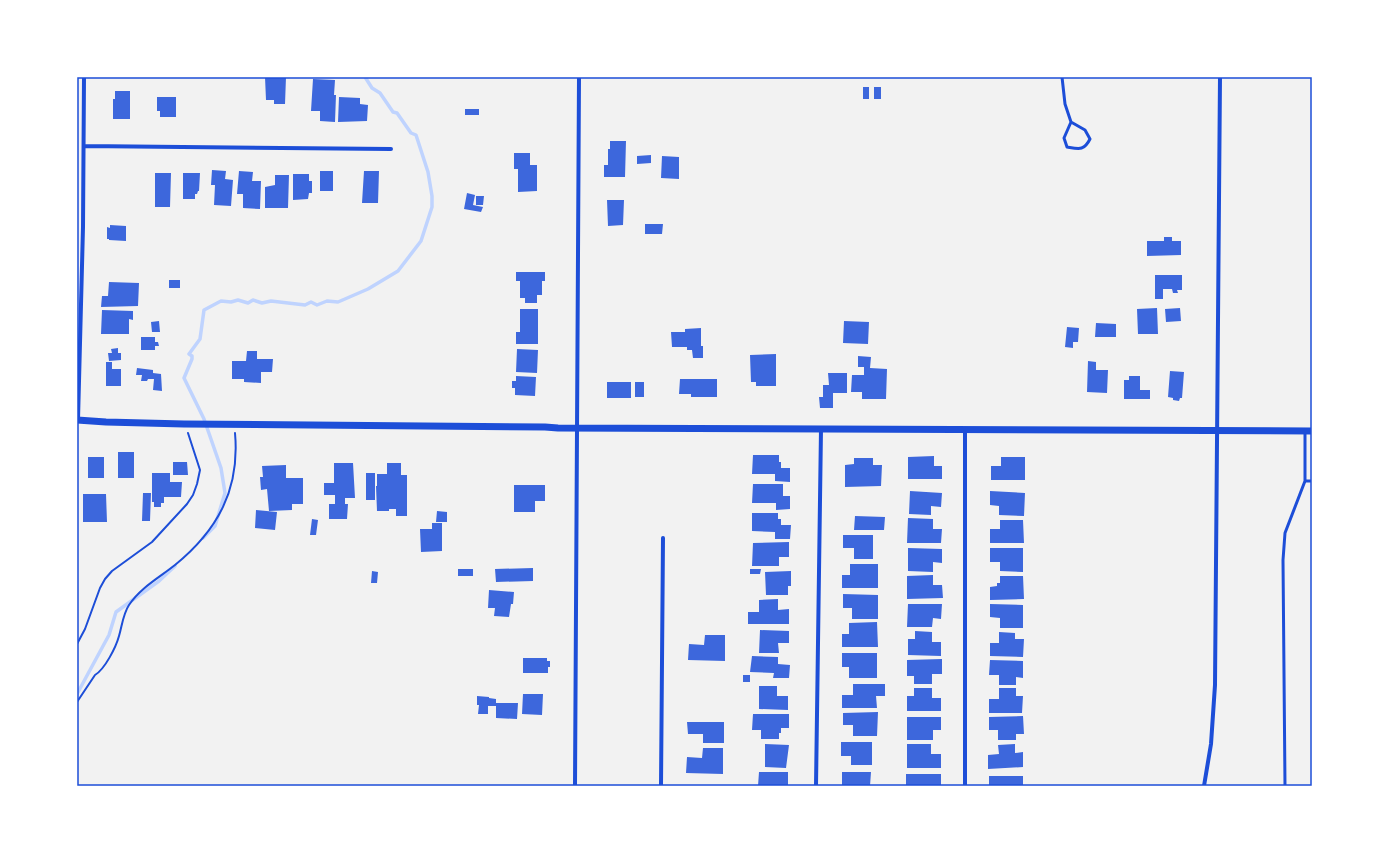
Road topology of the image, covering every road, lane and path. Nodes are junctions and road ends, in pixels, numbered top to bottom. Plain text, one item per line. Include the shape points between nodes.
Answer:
1 (84, 77) edge
2 (579, 77) edge
3 (1062, 77) edge
4 (1220, 77) edge
5 (1071, 122) junction
6 (84, 146) junction
7 (391, 149) dead end
8 (78, 420) edge
9 (188, 424) junction
10 (235, 424) junction
11 (577, 428) junction
12 (820, 429) junction
13 (965, 430) junction
14 (1218, 430) junction
15 (1308, 431) edge
16 (1305, 481) junction
17 (1312, 481) edge
18 (663, 538) dead end
19 (77, 644) edge
20 (77, 702) edge
21 (575, 786) edge
22 (661, 786) edge
23 (816, 786) edge
24 (965, 786) edge
25 (1204, 786) edge
26 (1285, 786) edge

1 - 6 street
2 - 11 street
3 - 5 lane via 1065,104
4 - 14 street
5 - 5 lane via 1085,130 1090,139 1084,148 1068,147 1064,138
6 - 7 street
6 - 8 street
8 - 9 street
9 - 10 street
9 - 19 path via 200,470 193,495 152,542 105,579
10 - 11 street
10 - 20 path via 236,462 230,492 222,511 199,542 136,596 124,615 112,652
11 - 12 street
11 - 21 street
12 - 13 street
12 - 23 street
13 - 14 street
13 - 24 street
14 - 15 street
14 - 25 street via 1215,709
15 - 16 lane
16 - 17 lane
16 - 26 lane via 1285,533
18 - 22 street

